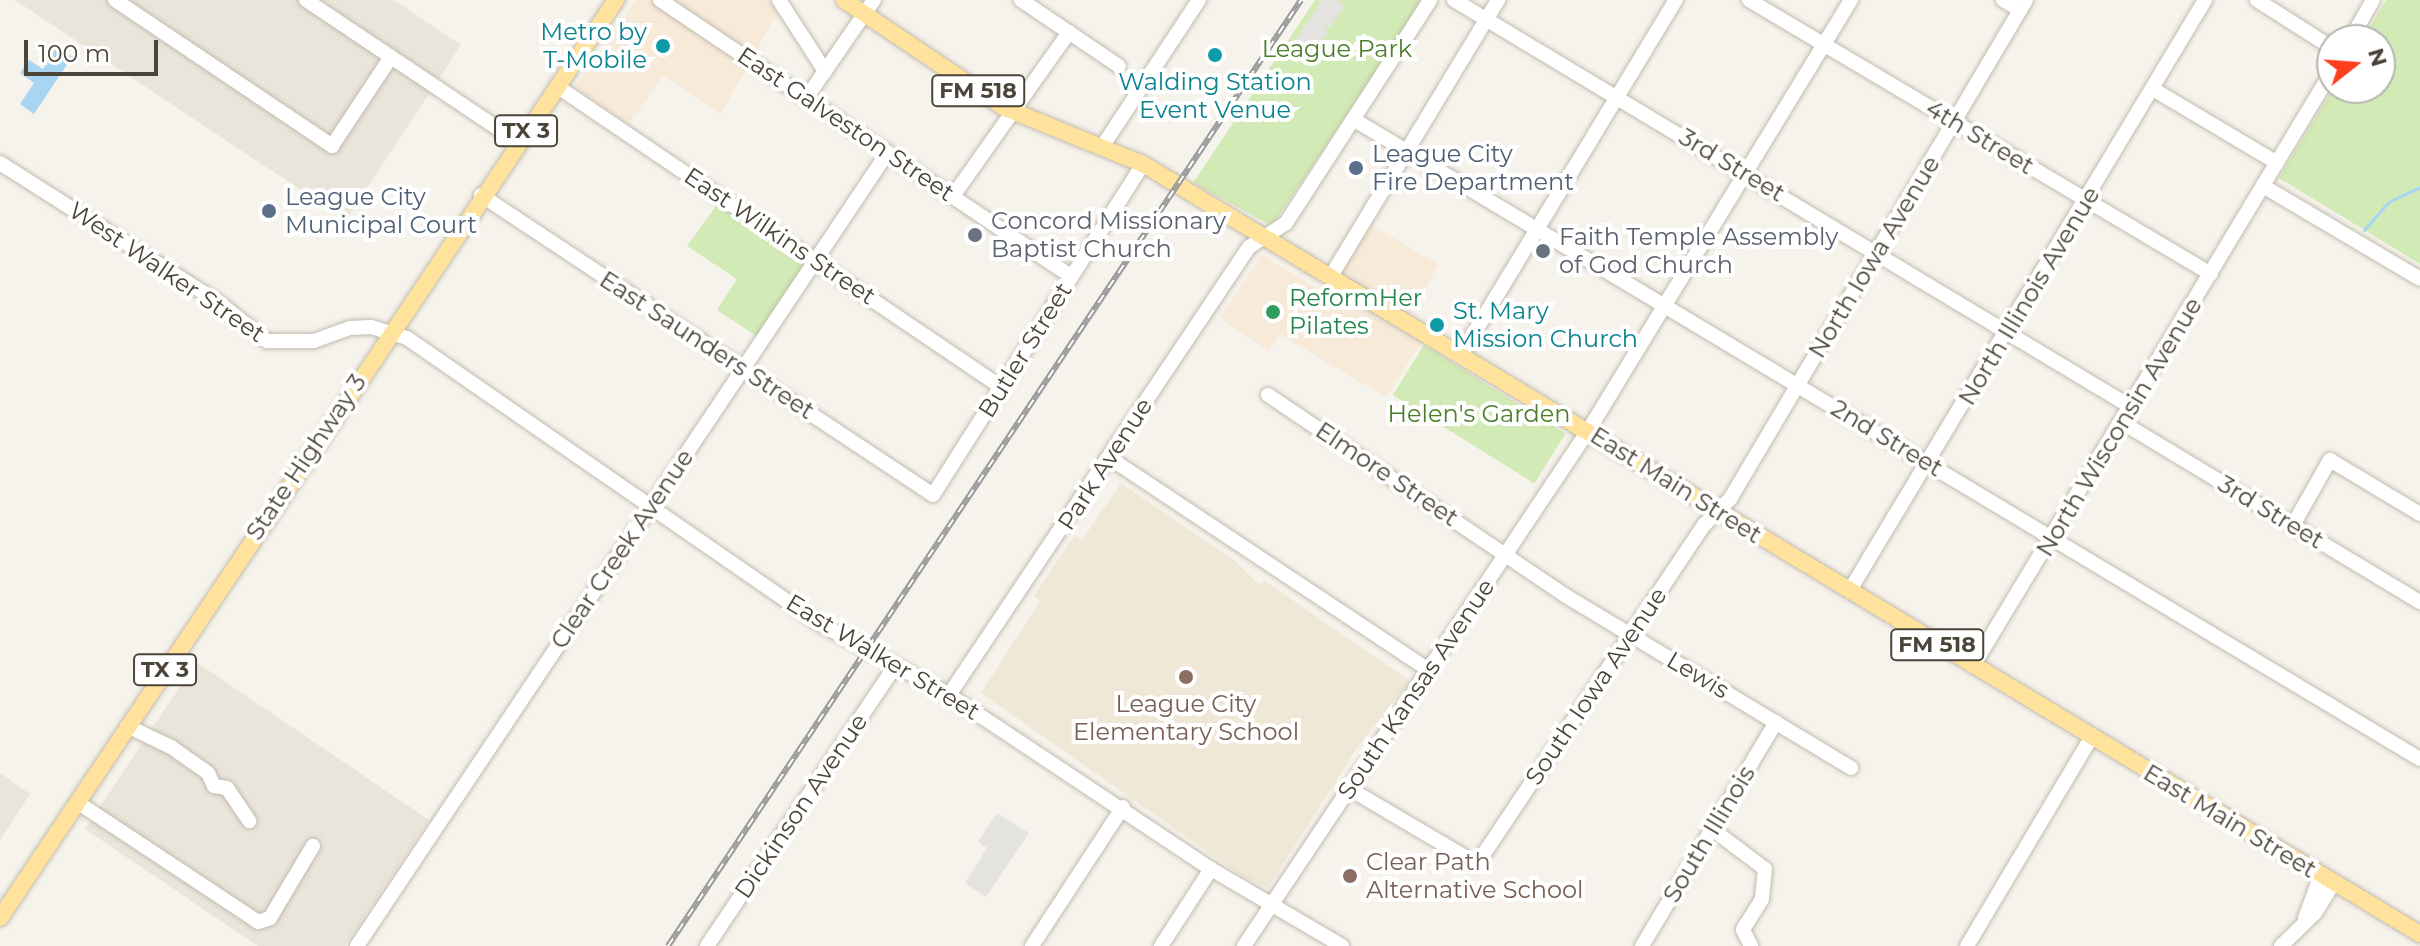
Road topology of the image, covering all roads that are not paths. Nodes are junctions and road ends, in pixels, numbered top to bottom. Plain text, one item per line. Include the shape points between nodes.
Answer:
1 (117, 0) edge
2 (306, 0) edge
3 (616, 0) edge
4 (660, 0) edge
5 (779, 0) edge
6 (844, 0) edge
7 (1199, 0) edge
8 (1430, 0) edge
9 (1454, 0) edge
10 (1498, 0) edge
11 (1676, 0) edge
12 (1749, 0) edge
13 (1851, 0) edge
14 (2003, 0) edge
15 (2205, 0) edge
16 (2257, 0) edge
17 (2373, 0) edge
18 (1028, 2) edge
19 (2023, 5) edge
20 (869, 7) edge
21 (1486, 20) junction
22 (2359, 24) edge
23 (1069, 32) junction
24 (2316, 38) edge
25 (1825, 45) junction
26 (391, 57) junction
27 (1119, 66) dead end
28 (825, 71) junction
29 (558, 87) junction
30 (2153, 89) junction
31 (807, 97) junction
32 (1617, 97) junction
33 (2316, 98) edge
34 (1014, 113) junction
35 (1353, 119) junction
36 (1955, 122) junction
37 (518, 142) junction
38 (1104, 144) junction
39 (1408, 151) junction
40 (888, 152) junction
41 (0, 163) edge
42 (2277, 163) junction
43 (1143, 164) junction
44 (1747, 174) junction
45 (2263, 186) junction
46 (481, 195) junction
47 (953, 196) junction
48 (2087, 200) junction
49 (1537, 229) junction
50 (1263, 237) junction
51 (1878, 253) junction
52 (816, 260) junction
53 (2211, 274) junction
54 (1071, 276) junction
55 (1331, 276) junction
56 (2420, 279) edge
57 (1667, 306) junction
58 (391, 331) junction
59 (2007, 331) junction
60 (1462, 353) junction
61 (743, 369) junction
62 (1798, 384) junction
63 (1001, 387) junction
64 (1268, 395) dead end
65 (2131, 407) junction
66 (2123, 423) junction
67 (1588, 431) junction
68 (1108, 457) junction
69 (1928, 462) junction
70 (933, 495) joint
71 (651, 504) junction
72 (1717, 511) junction
73 (2420, 514) edge
74 (2293, 525) junction
75 (2054, 538) junction
76 (1506, 553) junction
77 (1850, 590) junction
78 (2420, 602) edge
79 (1632, 635) junction
80 (895, 666) junction
81 (1973, 666) junction
82 (1428, 670) junction
83 (949, 695) junction
84 (1776, 722) junction
85 (127, 726) junction
86 (2091, 738) junction
87 (2420, 759) edge
88 (1851, 768) dead end
89 (1350, 789) junction
90 (77, 802) junction
91 (1123, 807) junction
92 (249, 821) dead end
93 (1712, 829) junction
94 (313, 846) dead end
95 (1211, 869) junction
96 (2327, 879) junction
97 (1271, 905) junction
98 (0, 918) edge
99 (2420, 934) edge
100 (357, 946) edge
101 (707, 946) edge
102 (1032, 946) edge
103 (1161, 946) edge
104 (1244, 946) edge
105 (1342, 946) edge
106 (1642, 946) edge
107 (1751, 946) edge
108 (1967, 946) edge
109 (2281, 946) edge

1 - 26 street via 332,146
2 - 26 street
3 - 29 main road, State Highway 3 / TX 3
4 - 31 street, East Galveston Street
5 - 28 street
6 - 20 main road, East Main Street / FM 518
7 - 38 street
8 - 35 street, Park Avenue
9 - 21 street, 3rd Street
10 - 21 street
11 - 32 street
12 - 25 street, 4th Street
13 - 25 street, South Kansas Avenue
14 - 19 street
15 - 30 street, North Illinois Avenue
16 - 24 street
17 - 22 street
18 - 23 street
19 - 36 street, North Iowa Avenue
20 - 28 street
20 - 34 main road, East Main Street / FM 518
21 - 32 street, 3rd Street
21 - 39 street
23 - 27 street
23 - 34 street
25 - 36 street, 4th Street
25 - 44 street, South Kansas Avenue
26 - 37 street
28 - 31 street
29 - 37 main road, State Highway 3 / TX 3
29 - 52 street, East Wilkins Street
30 - 42 street
30 - 48 street, North Illinois Avenue
31 - 40 street, East Galveston Street
32 - 44 street, 3rd Street
32 - 49 street
33 - 42 street
34 - 38 main road, East Main Street / FM 518
34 - 47 street
35 - 39 street, 2nd Street
35 - 50 street, Park Avenue via 1286,223
36 - 48 street, 4th Street
36 - 51 street, North Iowa Avenue
37 - 46 main road, State Highway 3 / TX 3
38 - 43 main road, East Main Street / FM 518
39 - 49 street, 2nd Street
39 - 55 street
40 - 47 street, East Galveston Street
40 - 52 street, Clear Creek Avenue
41 - 58 street, West Walker Street via 218,302 267,341 314,341 350,328
42 - 45 street, North Wisconsin Avenue
43 - 50 main road, East Main Street / FM 518
43 - 54 street, Butler Street
44 - 51 street, 3rd Street
44 - 57 street, South Kansas Avenue
45 - 53 street, North Wisconsin Avenue
45 - 56 street
46 - 58 main road, State Highway 3 / TX 3
46 - 61 street, East Saunders Street
47 - 54 street, East Galveston Street
48 - 53 street, 4th Street
48 - 59 street, North Illinois Avenue
49 - 57 street, 2nd Street
49 - 60 street
50 - 55 main road, East Main Street / FM 518
50 - 68 street, Park Avenue via 1249,247
51 - 59 street, 3rd Street
51 - 62 street, North Iowa Avenue
52 - 61 street, Clear Creek Avenue
52 - 63 street, East Wilkins Street
53 - 65 street, North Wisconsin Avenue
54 - 63 street, Butler Street
55 - 60 main road, East Main Street / FM 518
57 - 62 street, 2nd Street
57 - 67 street, South Kansas Avenue
58 - 71 street, East Walker Street
58 - 85 main road, State Highway 3 / TX 3
59 - 65 street, 3rd Street
59 - 69 street, North Illinois Avenue
60 - 67 main road, East Main Street / FM 518
61 - 70 street, East Saunders Street
61 - 71 street, Clear Creek Avenue
62 - 69 street, 2nd Street
62 - 72 street, North Iowa Avenue via 1730,499
63 - 70 street, Butler Street
64 - 76 street, Elmore Street
65 - 66 street, North Wisconsin Avenue
66 - 74 street, 3rd Street
66 - 75 street, North Wisconsin Avenue
67 - 72 main road, East Main Street / FM 518
67 - 76 street, South Kansas Avenue
68 - 82 street
68 - 83 street, Park Avenue
69 - 75 street, 2nd Street
69 - 77 street, North Illinois Avenue
71 - 80 street, East Walker Street via 817,622
71 - 100 street, Clear Creek Avenue
72 - 77 main road, East Main Street / FM 518
72 - 79 street, South Iowa Avenue
73 - 74 street via 2330,460
74 - 78 street, 3rd Street
75 - 81 street, North Wisconsin Avenue
75 - 87 street, 2nd Street
76 - 79 street, Lewis
76 - 82 street, South Kansas Avenue
77 - 81 main road, East Main Street / FM 518
79 - 84 street, Lewis
79 - 89 street, South Iowa Avenue via 1477,864
80 - 83 street, East Walker Street
80 - 101 street, Dickinson Avenue
81 - 86 main road, East Main Street / FM 518
82 - 89 street, South Kansas Avenue
83 - 91 street, East Walker Street
84 - 88 street, Lewis
84 - 93 street, South Illinois
85 - 90 main road, State Highway 3 / TX 3
85 - 92 street via 208,773 214,786 239,799
86 - 96 main road, East Main Street / FM 518
86 - 108 street
89 - 97 street, South Kansas Avenue
90 - 94 street via 258,922 270,918
90 - 98 main road, State Highway 3 / TX 3
91 - 95 street, East Walker Street
91 - 102 street
93 - 106 street, South Illinois
93 - 107 street via 1765,869 1762,899 1743,930
95 - 97 street, East Walker Street
95 - 103 street
96 - 99 main road, East Main Street / FM 518
96 - 109 street via 2315,913
97 - 104 street, South Kansas Avenue
97 - 105 street, East Walker Street

